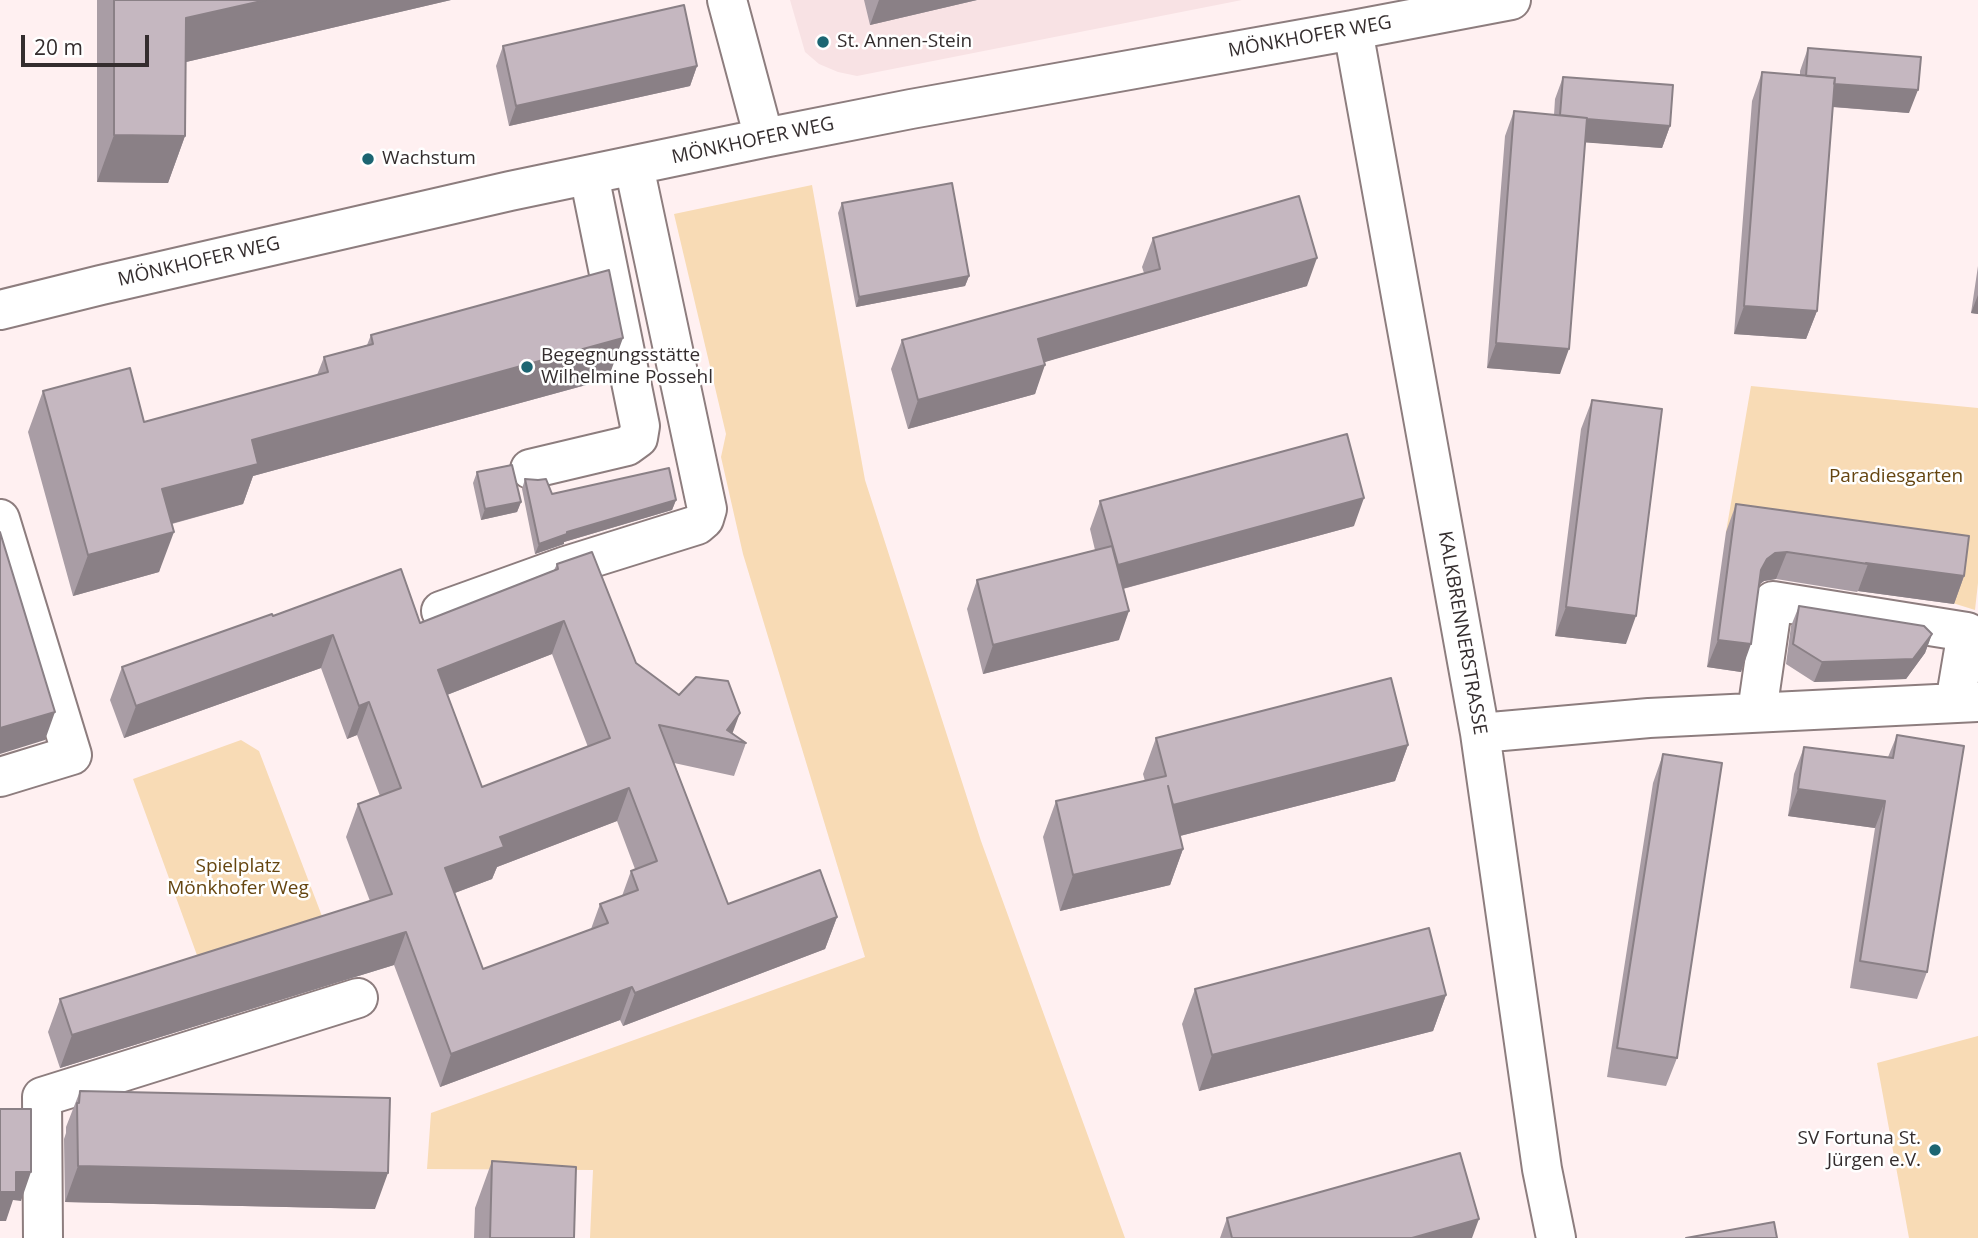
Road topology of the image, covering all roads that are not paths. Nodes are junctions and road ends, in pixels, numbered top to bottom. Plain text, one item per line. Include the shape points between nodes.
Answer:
1 (727, 0) edge
2 (1511, 0) edge
3 (1353, 30) junction
4 (764, 138) junction
5 (634, 166) junction
6 (589, 175) junction
7 (0, 310) edge
8 (530, 469) dead end
9 (0, 519) edge
10 (442, 611) edge
11 (1966, 702) edge
12 (1757, 712) junction
13 (1480, 733) junction
14 (0, 777) edge
15 (358, 998) dead end
16 (43, 1238) edge
17 (1556, 1238) edge

1 - 4 street
2 - 3 street, MÖNKHOFER WEG
3 - 4 street, MÖNKHOFER WEG
3 - 13 street, KALKBRENNERSTRASSE
4 - 5 street, MÖNKHOFER WEG
5 - 6 street, MÖNKHOFER WEG
5 - 10 street via 707,509 704,519
6 - 7 street, MÖNKHOFER WEG
6 - 8 street via 640,426 638,438 627,446
9 - 14 street via 72,755
11 - 12 street
11 - 12 street via 1967,632 1773,601
12 - 13 street
13 - 17 street, KALKBRENNERSTRASSE via 1542,1169
15 - 16 street via 42,1097

